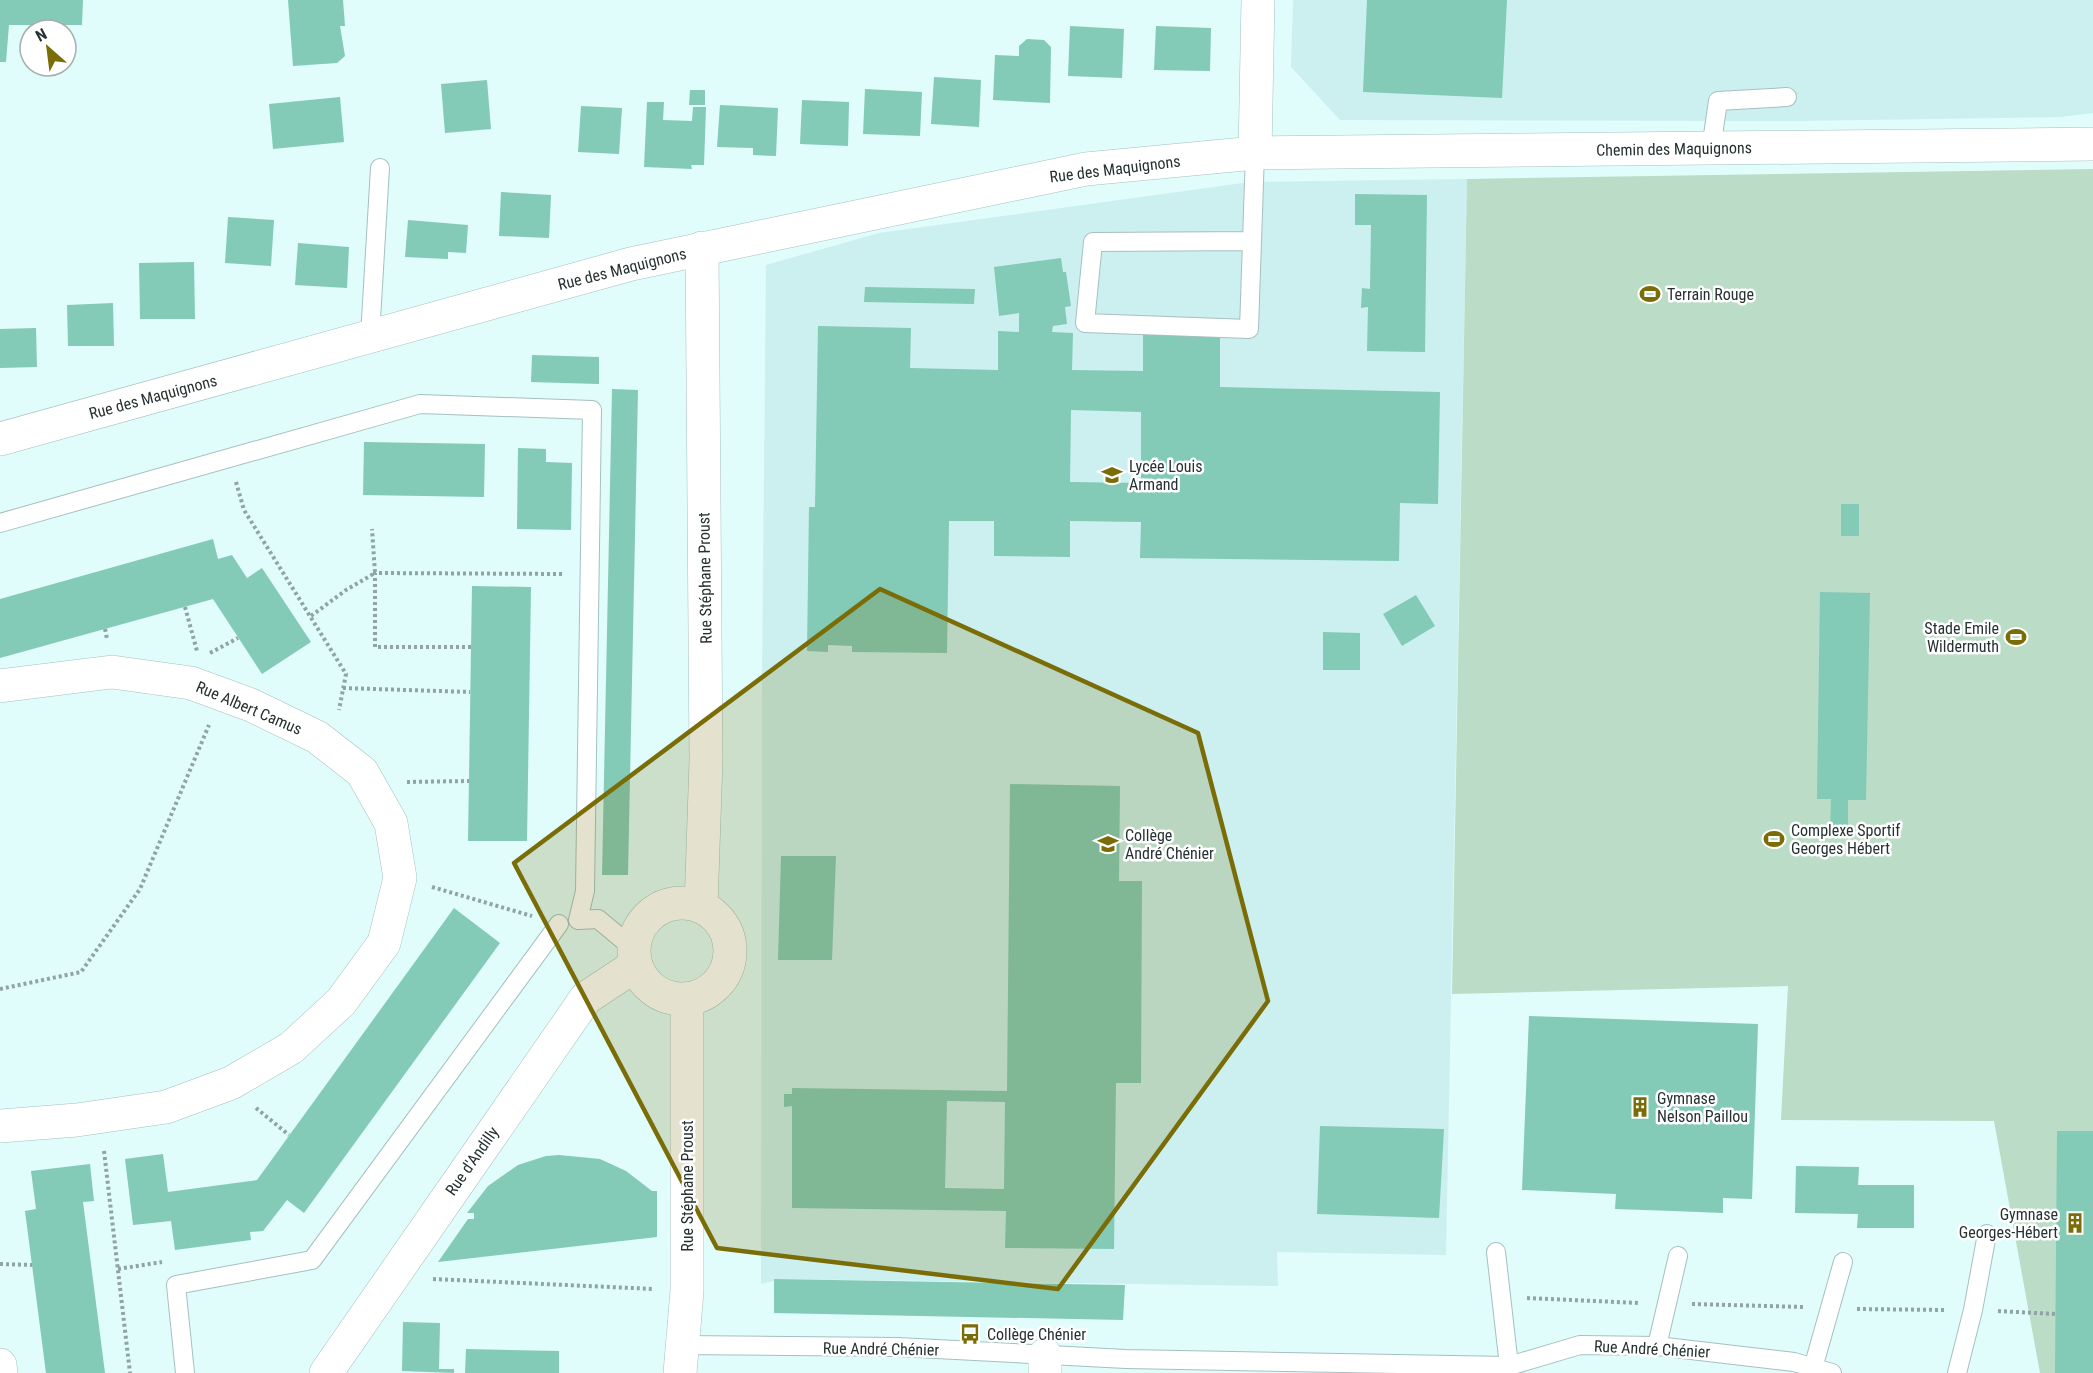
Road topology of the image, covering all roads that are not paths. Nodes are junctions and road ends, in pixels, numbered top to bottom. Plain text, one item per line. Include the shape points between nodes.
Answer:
1 (1258, 0) edge
2 (1787, 97) dead end
3 (2093, 144) edge
4 (1711, 148) junction
5 (1255, 153) junction
6 (380, 168) dead end
7 (1252, 241) junction
8 (702, 248) junction
9 (370, 336) junction
10 (0, 439) edge
11 (0, 524) edge
12 (0, 686) edge
13 (701, 908) junction
14 (559, 924) road end
15 (635, 957) junction
16 (687, 999) junction
17 (0, 1126) edge
18 (1987, 1234) dead end
19 (1496, 1252) dead end
20 (1678, 1256) dead end
21 (1843, 1263) dead end
22 (1658, 1346) junction
23 (681, 1359) edge
24 (1045, 1364) edge
25 (0, 1365) edge
26 (1509, 1366) junction
27 (1813, 1368) junction
28 (1, 1373) edge
29 (185, 1373) edge
30 (326, 1373) edge
31 (1832, 1373) edge
32 (1957, 1373) edge

1 - 5 street
2 - 4 lane via 1718,101
3 - 4 street, Chemin des Maquignons
4 - 5 street, Chemin des Maquignons
5 - 7 lane
5 - 8 street, Rue des Maquignons via 1086,169
6 - 9 lane
7 - 7 lane via 1249,328 1085,323 1093,242
8 - 9 street, Rue des Maquignons
8 - 13 street, Rue Stéphane Proust via 706,760
9 - 10 street, Rue des Maquignons
11 - 15 lane via 420,404 592,410 585,891 578,920 598,919
12 - 17 street, Rue Albert Camus via 112,672 191,683 317,737 362,772 374,792 391,823 400,878 384,943 341,1002 291,1048 231,1083 166,1107
13 - 15 street via 687,903 656,910 644,920 637,934
13 - 16 street via 724,928 729,959 714,986
14 - 29 lane via 312,1260 176,1285
15 - 16 street via 643,980 655,992
15 - 30 street, Rue d'Andilly via 586,998
16 - 23 street, Rue Stéphane Proust via 687,1291
18 - 32 lane
19 - 26 lane
20 - 22 lane
21 - 27 lane
22 - 26 lane, Rue André Chénier via 1580,1345
22 - 27 lane, Rue André Chénier via 1794,1362
23 - 24 lane, Rue André Chénier via 898,1347
24 - 26 lane, Rue André Chénier
25 - 28 street
27 - 31 lane, Rue André Chénier

